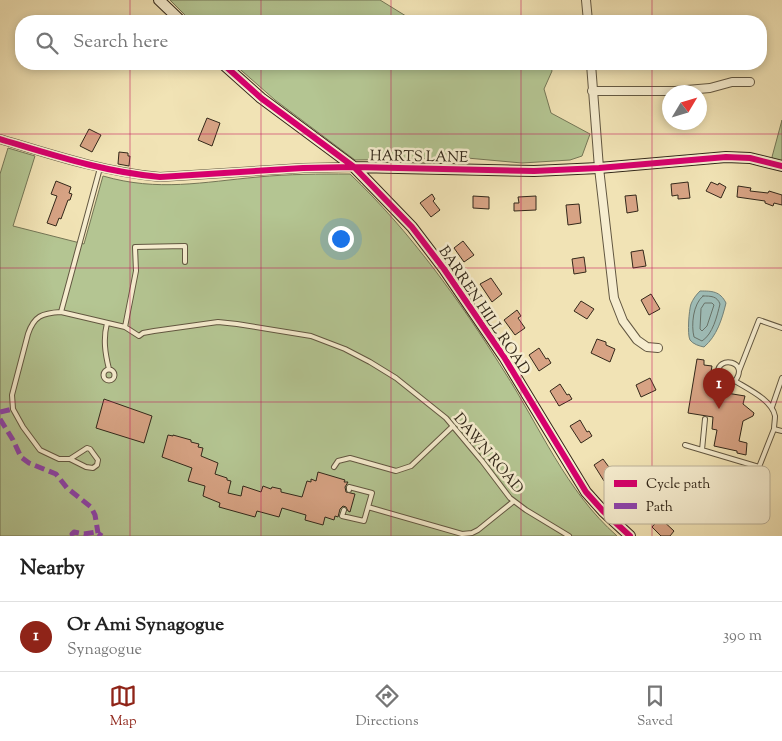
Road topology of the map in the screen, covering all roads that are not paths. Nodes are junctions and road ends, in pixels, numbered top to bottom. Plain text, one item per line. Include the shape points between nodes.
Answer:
1 (159, 0) edge
2 (586, 0) edge
3 (175, 15) edge
4 (587, 15) edge
5 (230, 70) edge
6 (591, 70) edge
7 (750, 82) dead end
8 (592, 91) junction
9 (0, 139) edge
10 (782, 166) edge
11 (354, 167) junction
12 (100, 168) junction
13 (599, 168) junction
14 (186, 262) dead end
15 (61, 312) junction
16 (107, 323) junction
17 (125, 327) junction
18 (782, 328) edge
19 (658, 348) dead end
20 (109, 369) dead end
21 (739, 371) junction
22 (782, 378) edge
23 (735, 381) junction
24 (772, 406) junction
25 (706, 419) dead end
26 (454, 426) junction
27 (774, 429) junction
28 (782, 431) edge
29 (685, 446) dead end
30 (702, 450) junction
31 (70, 459) junction
32 (756, 466) edge
33 (759, 466) edge
34 (334, 467) dead end
35 (349, 490) dead end
36 (514, 502) junction
37 (368, 507) junction
38 (344, 510) dead end
39 (604, 512) edge
40 (617, 524) edge
41 (569, 536) edge
42 (630, 536) edge

1 - 3 street
2 - 4 street
5 - 11 street, BARREN HILL ROAD
6 - 8 street
7 - 8 street via 675,92
8 - 13 street
9 - 12 street, HARTS LANE
10 - 13 street, HARTS LANE via 756,159 726,157
11 - 12 street, HARTS LANE via 160,177
11 - 13 street, HARTS LANE via 534,171
11 - 39 street, BARREN HILL ROAD via 423,242 504,357 586,492
12 - 15 lane
13 - 19 street via 614,298 623,321 636,340 647,347
14 - 17 lane via 185,246 135,247 136,272
15 - 16 lane
15 - 31 lane via 43,314 31,326 12,395 14,409 23,427 40,450
16 - 17 lane
16 - 20 lane via 104,335
17 - 26 lane, DAWN ROAD via 139,336 218,322 311,336 345,349 396,378
18 - 21 lane via 759,320
21 - 23 lane
21 - 23 lane via 732,362 718,368 724,383
22 - 24 lane
23 - 24 lane
24 - 27 lane
25 - 30 lane
26 - 34 lane via 403,470 396,471 350,458 338,461
26 - 36 lane, DAWN ROAD
27 - 28 lane
27 - 33 lane
29 - 30 lane
30 - 32 lane
31 - 31 lane via 93,468 98,460 87,448
35 - 37 lane via 349,487 372,493
36 - 37 lane via 478,530 462,534
36 - 41 lane, DAWN ROAD
37 - 38 lane via 364,522 342,516
40 - 42 street, BARREN HILL ROAD

